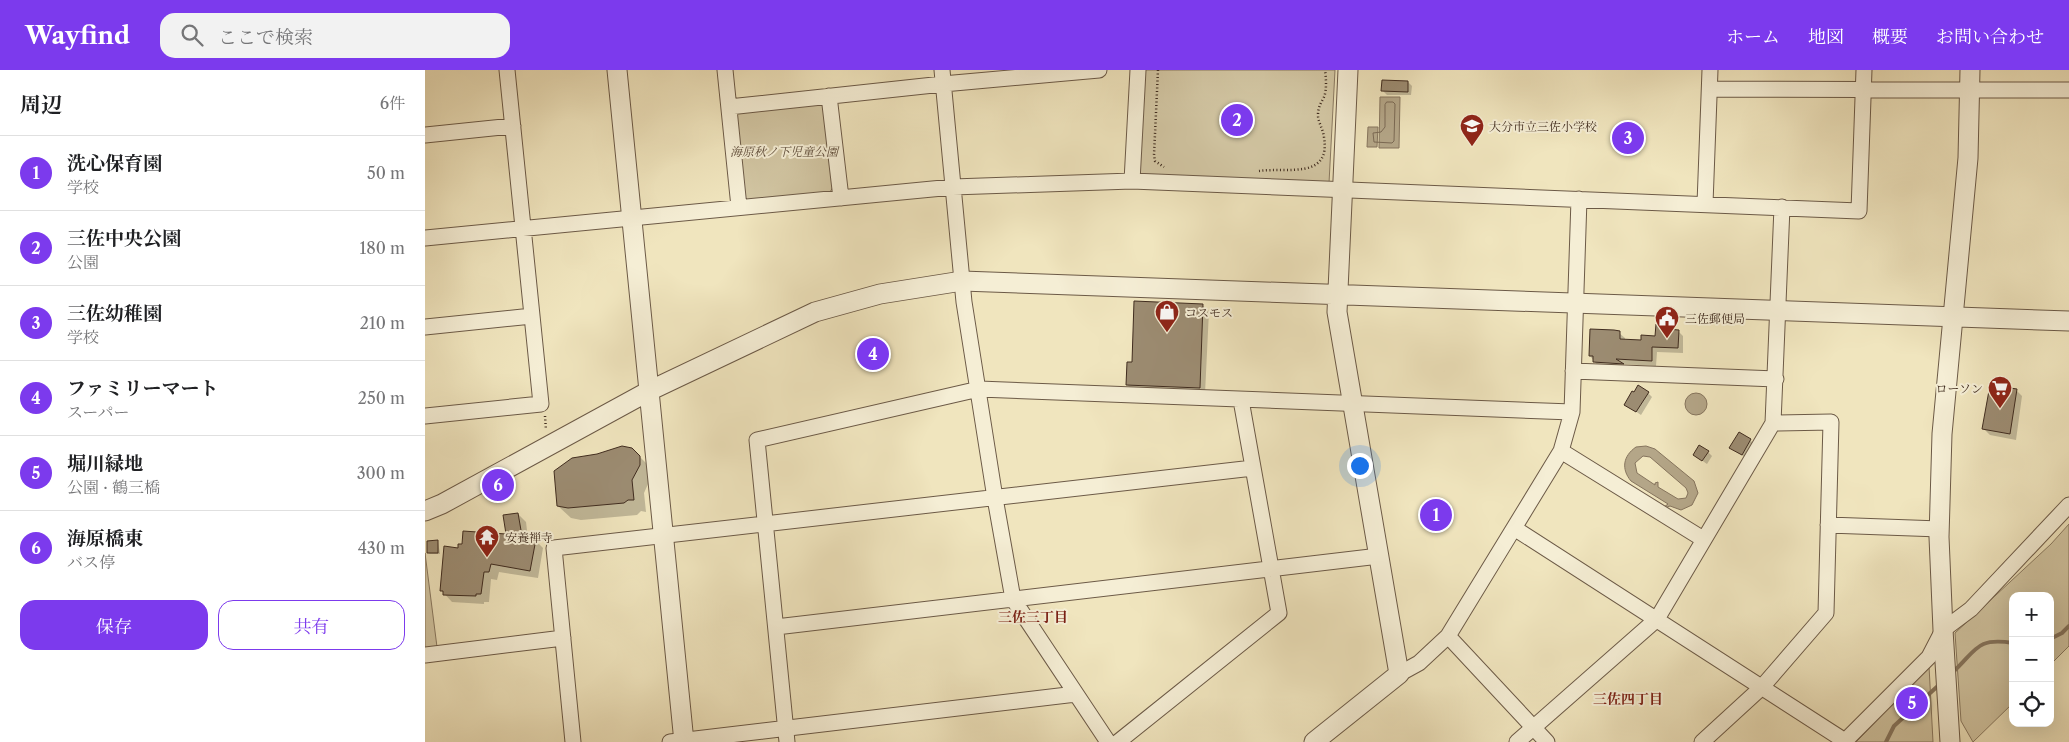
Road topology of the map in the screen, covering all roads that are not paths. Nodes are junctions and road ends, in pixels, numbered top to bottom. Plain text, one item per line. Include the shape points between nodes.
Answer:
1 (507, 70) edge
2 (617, 70) edge
3 (725, 70) edge
4 (1099, 70) edge
5 (1138, 70) edge
6 (1347, 70) edge
7 (1710, 70) edge
8 (1864, 70) edge
9 (1970, 70) edge
10 (943, 77) edge
11 (1709, 89) junction
12 (1863, 89) junction
13 (1970, 90) junction
14 (2069, 90) edge
15 (829, 96) junction
16 (729, 107) junction
17 (513, 126) junction
18 (425, 135) edge
19 (1132, 181) junction
20 (953, 187) junction
21 (1342, 190) junction
22 (841, 198) junction
23 (1579, 199) junction
24 (1705, 204) junction
25 (739, 207) junction
26 (1781, 207) junction
27 (632, 217) junction
28 (523, 228) junction
29 (425, 238) edge
30 (962, 281) junction
31 (1337, 294) junction
32 (1576, 303) junction
33 (1778, 310) junction
34 (532, 316) junction
35 (1953, 317) junction
36 (2069, 321) edge
37 (425, 327) edge
38 (1573, 372) junction
39 (1775, 379) junction
40 (979, 389) junction
41 (649, 392) junction
42 (1241, 400) junction
43 (1352, 404) junction
44 (1572, 412) junction
45 (425, 416) edge
46 (1773, 423) junction
47 (1561, 451) junction
48 (1253, 468) junction
49 (995, 498) junction
50 (2069, 505) edge
51 (425, 511) edge
52 (765, 524) junction
53 (1828, 525) junction
54 (1514, 528) junction
55 (1940, 529) junction
56 (663, 536) junction
57 (1703, 539) junction
58 (1379, 556) junction
59 (1271, 568) junction
60 (1013, 599) junction
61 (1657, 619) junction
62 (776, 627) junction
63 (1943, 630) junction
64 (1448, 636) junction
65 (563, 638) junction
66 (425, 655) edge
67 (1399, 674) junction
68 (1762, 687) junction
69 (1076, 694) junction
70 (1534, 728) junction
71 (786, 735) edge
72 (679, 741) edge
73 (1844, 741) edge
74 (573, 742) edge
75 (1108, 742) edge
76 (1118, 742) edge
77 (1314, 742) edge
78 (1517, 742) edge
79 (1547, 742) edge
80 (1702, 742) edge
81 (1950, 742) edge

1 - 17 street
2 - 27 street
3 - 16 street
4 - 10 street
5 - 19 street
6 - 21 street
7 - 11 street
8 - 12 street
9 - 13 street
10 - 15 street
10 - 20 street
11 - 12 street
11 - 24 street
12 - 13 street
12 - 26 street via 1859,210
13 - 14 street
13 - 35 street via 1968,167
15 - 16 street
15 - 22 street
16 - 25 street
17 - 18 street
17 - 28 street
19 - 20 street
19 - 21 street
20 - 22 street
20 - 30 street
21 - 23 street
21 - 31 street
22 - 25 street
23 - 24 street
23 - 32 street
24 - 26 street
25 - 27 street
26 - 33 street
27 - 28 street
27 - 41 street
28 - 29 street
28 - 34 street
30 - 31 street
30 - 40 street
30 - 41 street via 881,294 815,312
31 - 32 street
31 - 43 street
32 - 33 street
32 - 38 street
33 - 35 street
33 - 39 street
34 - 37 street
34 - 45 street via 541,404
35 - 36 street
35 - 55 street via 1942,434
38 - 39 street
38 - 44 street
39 - 46 street
40 - 42 street
40 - 49 street
40 - 52 street via 757,440
41 - 51 street
41 - 56 street
42 - 43 street
42 - 48 street
43 - 44 street
43 - 58 street
44 - 47 street
46 - 53 street via 1831,422
46 - 57 street
47 - 54 street
47 - 57 street
48 - 49 street
48 - 59 street
49 - 52 street
49 - 60 street
50 - 63 street via 1971,609
52 - 56 street
52 - 62 street
53 - 55 street
53 - 68 street via 1826,613
54 - 61 street
54 - 64 street
55 - 63 street
56 - 65 street via 554,548
56 - 72 street
57 - 61 street
58 - 59 street
58 - 67 street
59 - 60 street
59 - 76 street via 1279,613
60 - 62 street
60 - 69 street
61 - 68 street
61 - 70 street
62 - 71 street
63 - 73 street via 1929,657
63 - 81 street
64 - 67 street via 1419,664
64 - 70 street
65 - 66 street
65 - 74 street
67 - 77 street
68 - 73 street
68 - 80 street
69 - 71 street
69 - 75 street
70 - 78 street
70 - 79 street
71 - 72 street

